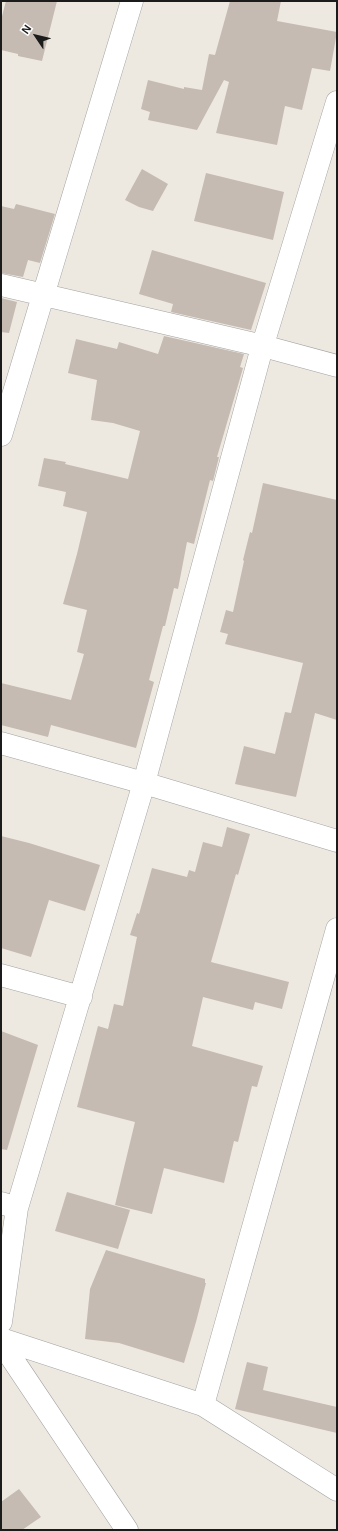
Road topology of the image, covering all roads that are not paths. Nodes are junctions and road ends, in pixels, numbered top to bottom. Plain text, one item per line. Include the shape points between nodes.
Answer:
1 (132, 1) edge
2 (337, 102) edge
3 (1, 284) edge
4 (42, 294) junction
5 (263, 346) junction
6 (337, 366) edge
7 (1, 434) edge
8 (1, 743) edge
9 (144, 783) junction
10 (337, 841) edge
11 (337, 929) edge
12 (1, 975) edge
13 (81, 997) junction
14 (9, 1206) edge
15 (1, 1322) edge
16 (1, 1341) edge
17 (203, 1405) junction
18 (337, 1490) edge
19 (128, 1530) edge

1 - 4 street
2 - 5 street
3 - 4 street
4 - 5 street
4 - 7 street
5 - 6 street
5 - 9 street
8 - 9 street
9 - 10 street
9 - 13 street
11 - 17 street
12 - 13 street
13 - 14 street
14 - 15 street
16 - 17 street
16 - 19 street
17 - 18 street

